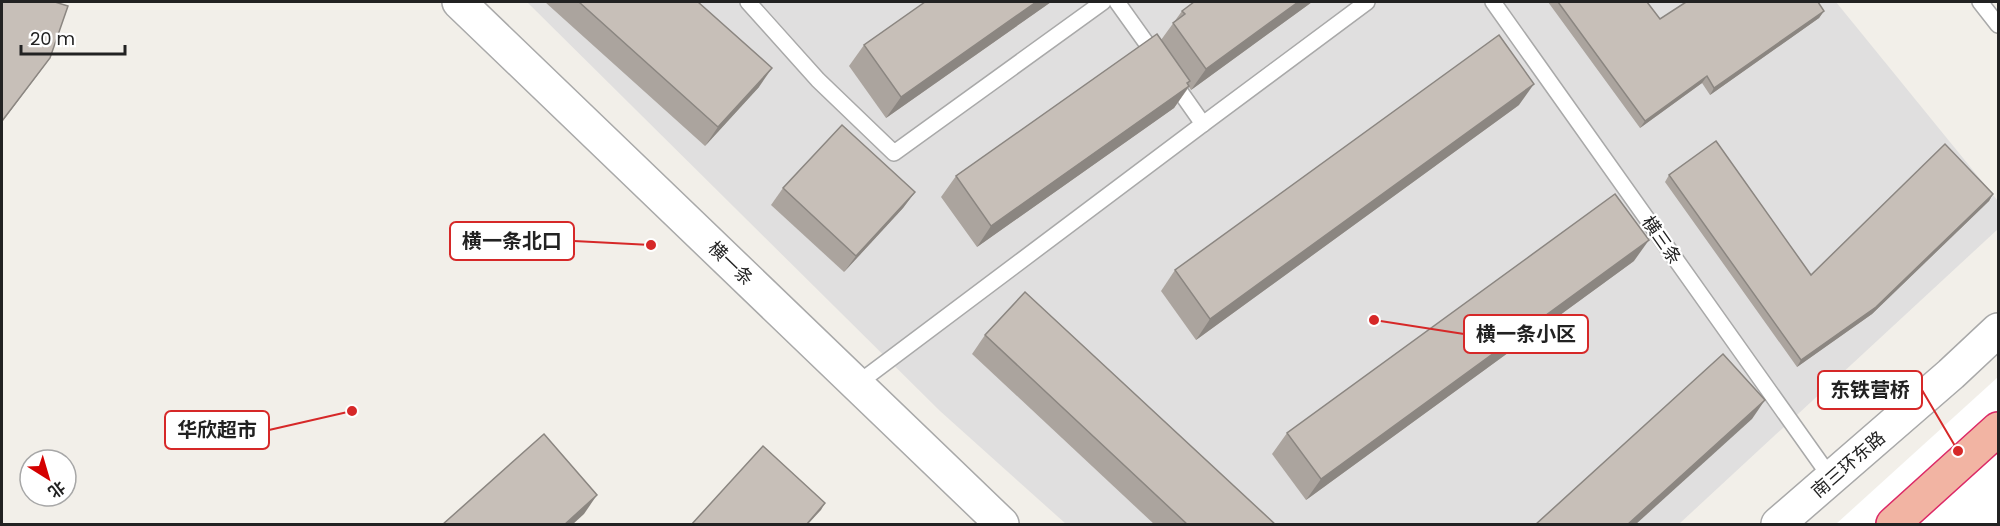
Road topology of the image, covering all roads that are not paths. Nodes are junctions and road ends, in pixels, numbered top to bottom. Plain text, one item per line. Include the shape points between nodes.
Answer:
1 (459, 2) edge
2 (748, 2) edge
3 (1103, 2) edge
4 (1117, 2) edge
5 (1367, 2) edge
6 (1493, 2) edge
7 (1980, 2) edge
8 (1998, 25) edge
9 (1203, 124) junction
10 (1998, 330) edge
11 (857, 384) junction
12 (1998, 429) edge
13 (1831, 478) junction
14 (1002, 525) edge
15 (1778, 525) edge
16 (1893, 525) edge

1 - 11 street, 横一条
2 - 3 lane via 818,80 894,153
4 - 9 lane
5 - 9 lane
6 - 13 lane, 横三条
7 - 8 lane
9 - 11 lane
10 - 13 street, 南三环东路
11 - 14 street, 横一条
12 - 16 highway
13 - 15 street, 南三环东路

